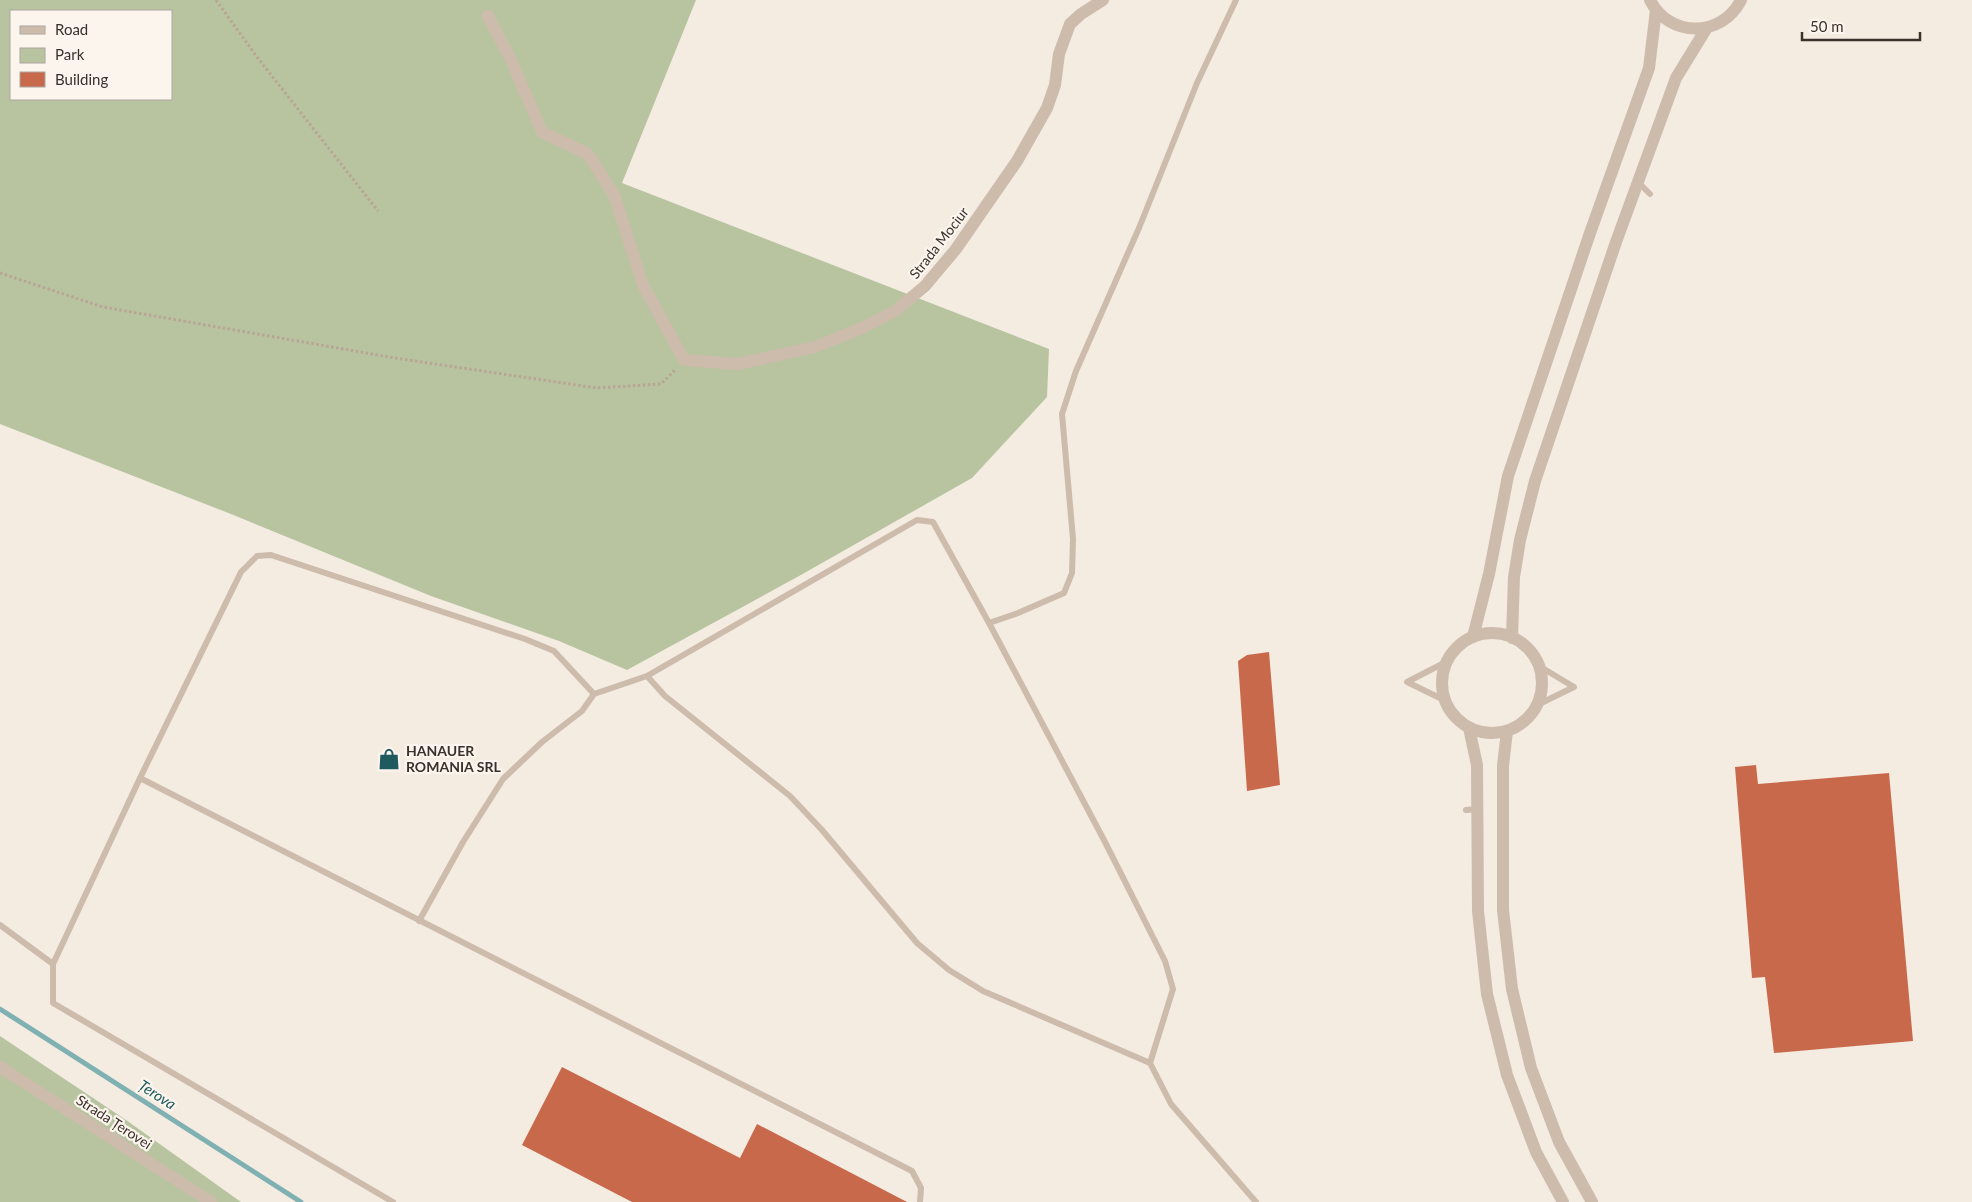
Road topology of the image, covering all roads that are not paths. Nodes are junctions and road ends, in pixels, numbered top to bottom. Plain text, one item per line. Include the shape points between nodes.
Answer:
1 (1103, 0) edge
2 (1236, 0) edge
3 (1742, 1) edge
4 (1653, 5) edge
5 (488, 16) dead end
6 (1706, 29) junction
7 (1638, 182) junction
8 (1650, 194) dead end
9 (989, 623) junction
10 (1473, 637) junction
11 (1512, 638) junction
12 (1446, 662) junction
13 (1539, 666) junction
14 (647, 676) junction
15 (594, 694) junction
16 (1444, 700) junction
17 (1537, 705) junction
18 (1469, 728) junction
19 (1507, 731) junction
20 (140, 778) junction
21 (420, 921) junction
22 (0, 925) edge
23 (53, 964) junction
24 (1150, 1063) junction
25 (0, 1067) edge
26 (211, 1202) edge
27 (393, 1202) edge
28 (920, 1202) edge
29 (1256, 1202) edge
30 (1563, 1202) edge
31 (1592, 1202) edge

1 - 5 street, Strada Mociur via 1070,24 1059,54 1055,85 1047,108 1017,161 956,249 925,286 895,311 862,328 815,347 738,364 684,360 643,285 614,195 588,154 542,132
2 - 9 lane via 1082,354 1062,414 1073,539 1072,573 1064,593
3 - 6 street via 1720,24
4 - 6 street via 1666,20 1678,26
4 - 10 street via 1649,68 1508,476
6 - 7 street via 1676,78
7 - 8 lane
7 - 11 street via 1535,481 1514,577
9 - 14 lane via 933,522 917,520
9 - 24 lane via 1165,961 1173,989
10 - 11 street via 1493,634
10 - 12 street via 1452,652
11 - 13 street via 1533,654
12 - 16 street via 1441,687
12 - 16 lane via 1408,682
13 - 17 street via 1542,679
13 - 17 lane via 1574,687
14 - 15 lane
14 - 24 lane via 665,696 790,796 917,943 949,970 983,991
15 - 20 lane via 554,651 525,639 271,554 258,556 241,572
15 - 21 lane via 582,710 503,779 463,842
16 - 18 street via 1458,721
17 - 19 street via 1519,725
18 - 19 street via 1481,732
18 - 30 street via 1477,765 1472,809 1478,911 1488,994 1507,1075 1536,1152
19 - 31 street via 1503,766 1503,910 1512,989 1531,1068 1559,1142
20 - 21 lane
20 - 23 lane
21 - 28 lane via 912,1171 921,1188
22 - 23 lane
23 - 27 lane via 54,1003
24 - 29 lane via 1171,1104
25 - 26 street, Strada Țerovei

